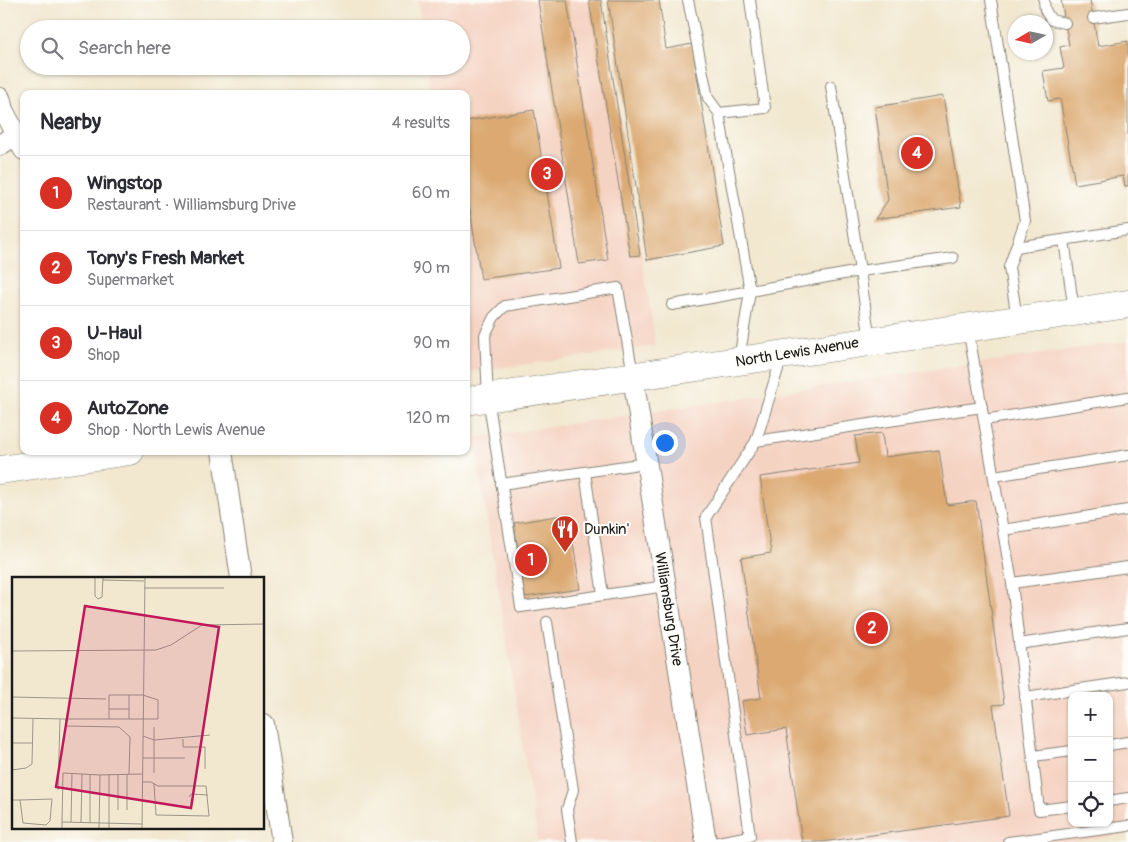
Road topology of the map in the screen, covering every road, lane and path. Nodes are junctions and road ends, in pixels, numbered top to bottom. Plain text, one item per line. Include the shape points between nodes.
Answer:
1 (688, 0) edge
2 (750, 0) edge
3 (991, 0) edge
4 (1044, 0) edge
5 (1128, 13) edge
6 (1093, 18) dead end
7 (1066, 23) dead end
8 (831, 86) dead end
9 (0, 98) edge
10 (719, 113) junction
11 (13, 144) edge
12 (1128, 230) edge
13 (1064, 240) junction
14 (1016, 247) junction
15 (954, 258) dead end
16 (860, 271) junction
17 (750, 291) junction
18 (1128, 304) edge
19 (672, 305) dead end
20 (1074, 312) junction
21 (1017, 320) junction
22 (968, 327) junction
23 (870, 341) junction
24 (783, 355) junction
25 (739, 361) junction
26 (633, 377) junction
27 (1128, 397) edge
28 (477, 400) edge
29 (982, 407) junction
30 (984, 420) junction
31 (756, 441) junction
32 (103, 455) edge
33 (223, 455) edge
34 (1128, 455) edge
35 (646, 463) junction
36 (0, 470) edge
37 (585, 472) junction
38 (994, 476) junction
39 (501, 484) junction
40 (1128, 510) edge
41 (1003, 530) junction
42 (1128, 567) edge
43 (241, 577) edge
44 (1012, 583) junction
45 (666, 586) junction
46 (603, 595) junction
47 (547, 622) dead end
48 (1128, 628) edge
49 (1019, 644) junction
50 (1128, 682) edge
51 (1025, 696) junction
52 (265, 731) edge
53 (1128, 742) edge
54 (1113, 744) edge
55 (1068, 752) edge
56 (1033, 756) junction
57 (1128, 798) edge
58 (1113, 800) edge
59 (1068, 806) edge
60 (1128, 826) edge
61 (282, 842) edge
62 (572, 842) edge
63 (706, 842) edge
64 (718, 842) edge
65 (1008, 842) edge

1 - 10 lane via 708,98
2 - 10 lane via 766,108
3 - 14 lane via 1025,220
4 - 7 lane via 1051,20
5 - 6 lane
8 - 16 lane
9 - 11 street
10 - 17 lane
12 - 13 lane
13 - 14 lane
13 - 20 lane
14 - 21 lane via 1009,267
15 - 16 lane
16 - 17 lane
16 - 23 lane
17 - 19 lane
17 - 25 lane
18 - 20 main road, North Lewis Avenue
20 - 21 main road, North Lewis Avenue
21 - 22 main road, North Lewis Avenue
22 - 23 main road, North Lewis Avenue
22 - 29 lane
23 - 24 main road, North Lewis Avenue
24 - 25 main road, North Lewis Avenue
24 - 31 lane
25 - 26 main road, North Lewis Avenue
26 - 28 main road, North Lewis Avenue
26 - 28 lane via 618,288 505,306 484,335
26 - 35 street, Williamsburg Drive
27 - 30 lane
28 - 39 lane
29 - 30 lane
29 - 31 lane
30 - 38 lane
31 - 64 lane via 706,517 750,836
32 - 36 main road
33 - 43 street
34 - 38 lane
35 - 37 lane
35 - 45 street, Williamsburg Drive
37 - 39 lane
37 - 46 lane
38 - 41 lane
39 - 46 lane via 521,607
40 - 41 lane
41 - 44 lane
42 - 44 lane
44 - 49 lane
45 - 46 lane
45 - 63 street, Williamsburg Drive
47 - 62 lane via 573,790 567,809
48 - 49 lane
49 - 51 lane
50 - 51 lane
51 - 56 lane
52 - 61 street
53 - 54 lane
55 - 56 lane
56 - 59 lane via 1039,810
57 - 58 lane
60 - 65 lane

